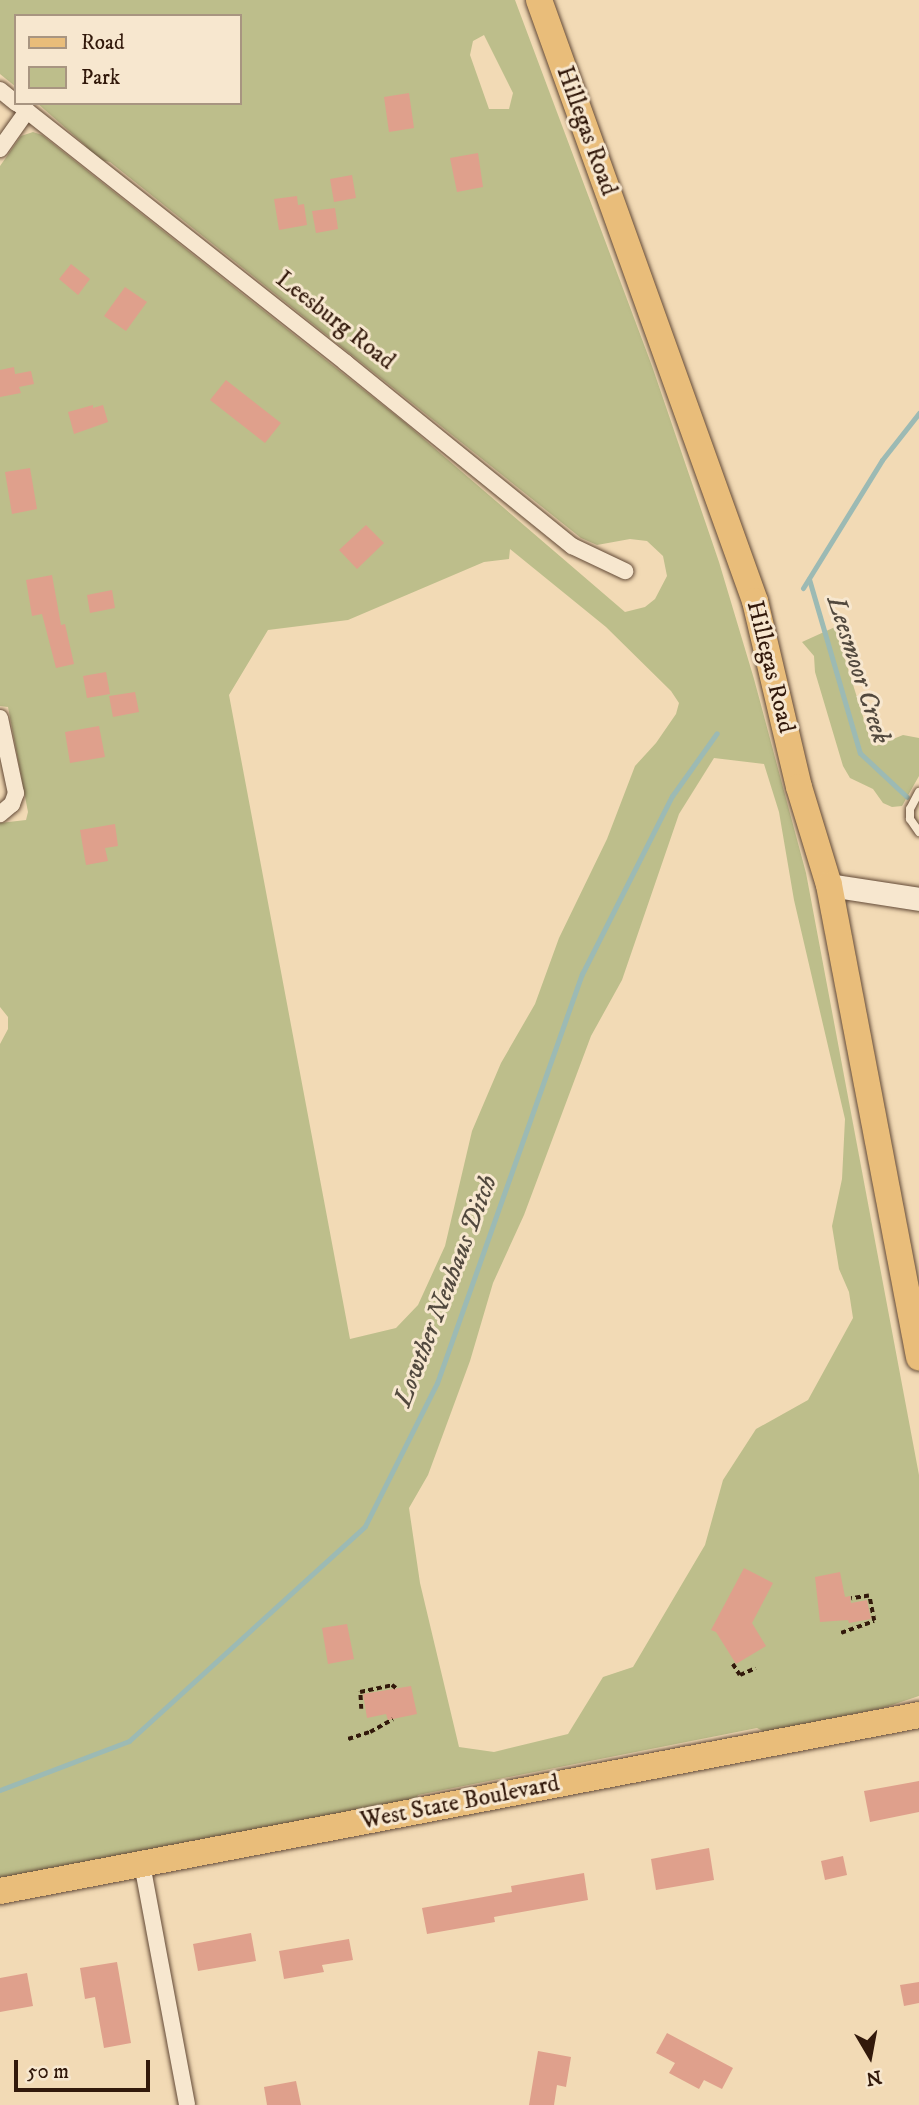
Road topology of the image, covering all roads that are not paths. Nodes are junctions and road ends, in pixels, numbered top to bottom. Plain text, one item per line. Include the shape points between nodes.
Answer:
1 (539, 0) edge
2 (0, 90) edge
3 (14, 101) edge
4 (20, 106) edge
5 (0, 149) edge
6 (625, 571) dead end
7 (0, 718) edge
8 (919, 792) edge
9 (6, 809) edge
10 (919, 832) edge
11 (829, 885) junction
12 (919, 899) edge
13 (919, 1357) edge
14 (919, 1716) edge
15 (142, 1864) junction
16 (0, 1891) edge
17 (187, 2105) edge

1 - 11 main road, Hillegas Road via 755,601 799,787
2 - 3 street, Leesburg Road
4 - 5 street
4 - 6 street, Leesburg Road via 572,546
7 - 9 street via 14,783
8 - 10 lane via 910,809 910,819
11 - 12 main road
11 - 13 main road, Hillegas Road
14 - 15 main road, West State Boulevard
15 - 16 main road, West State Boulevard
15 - 17 street

